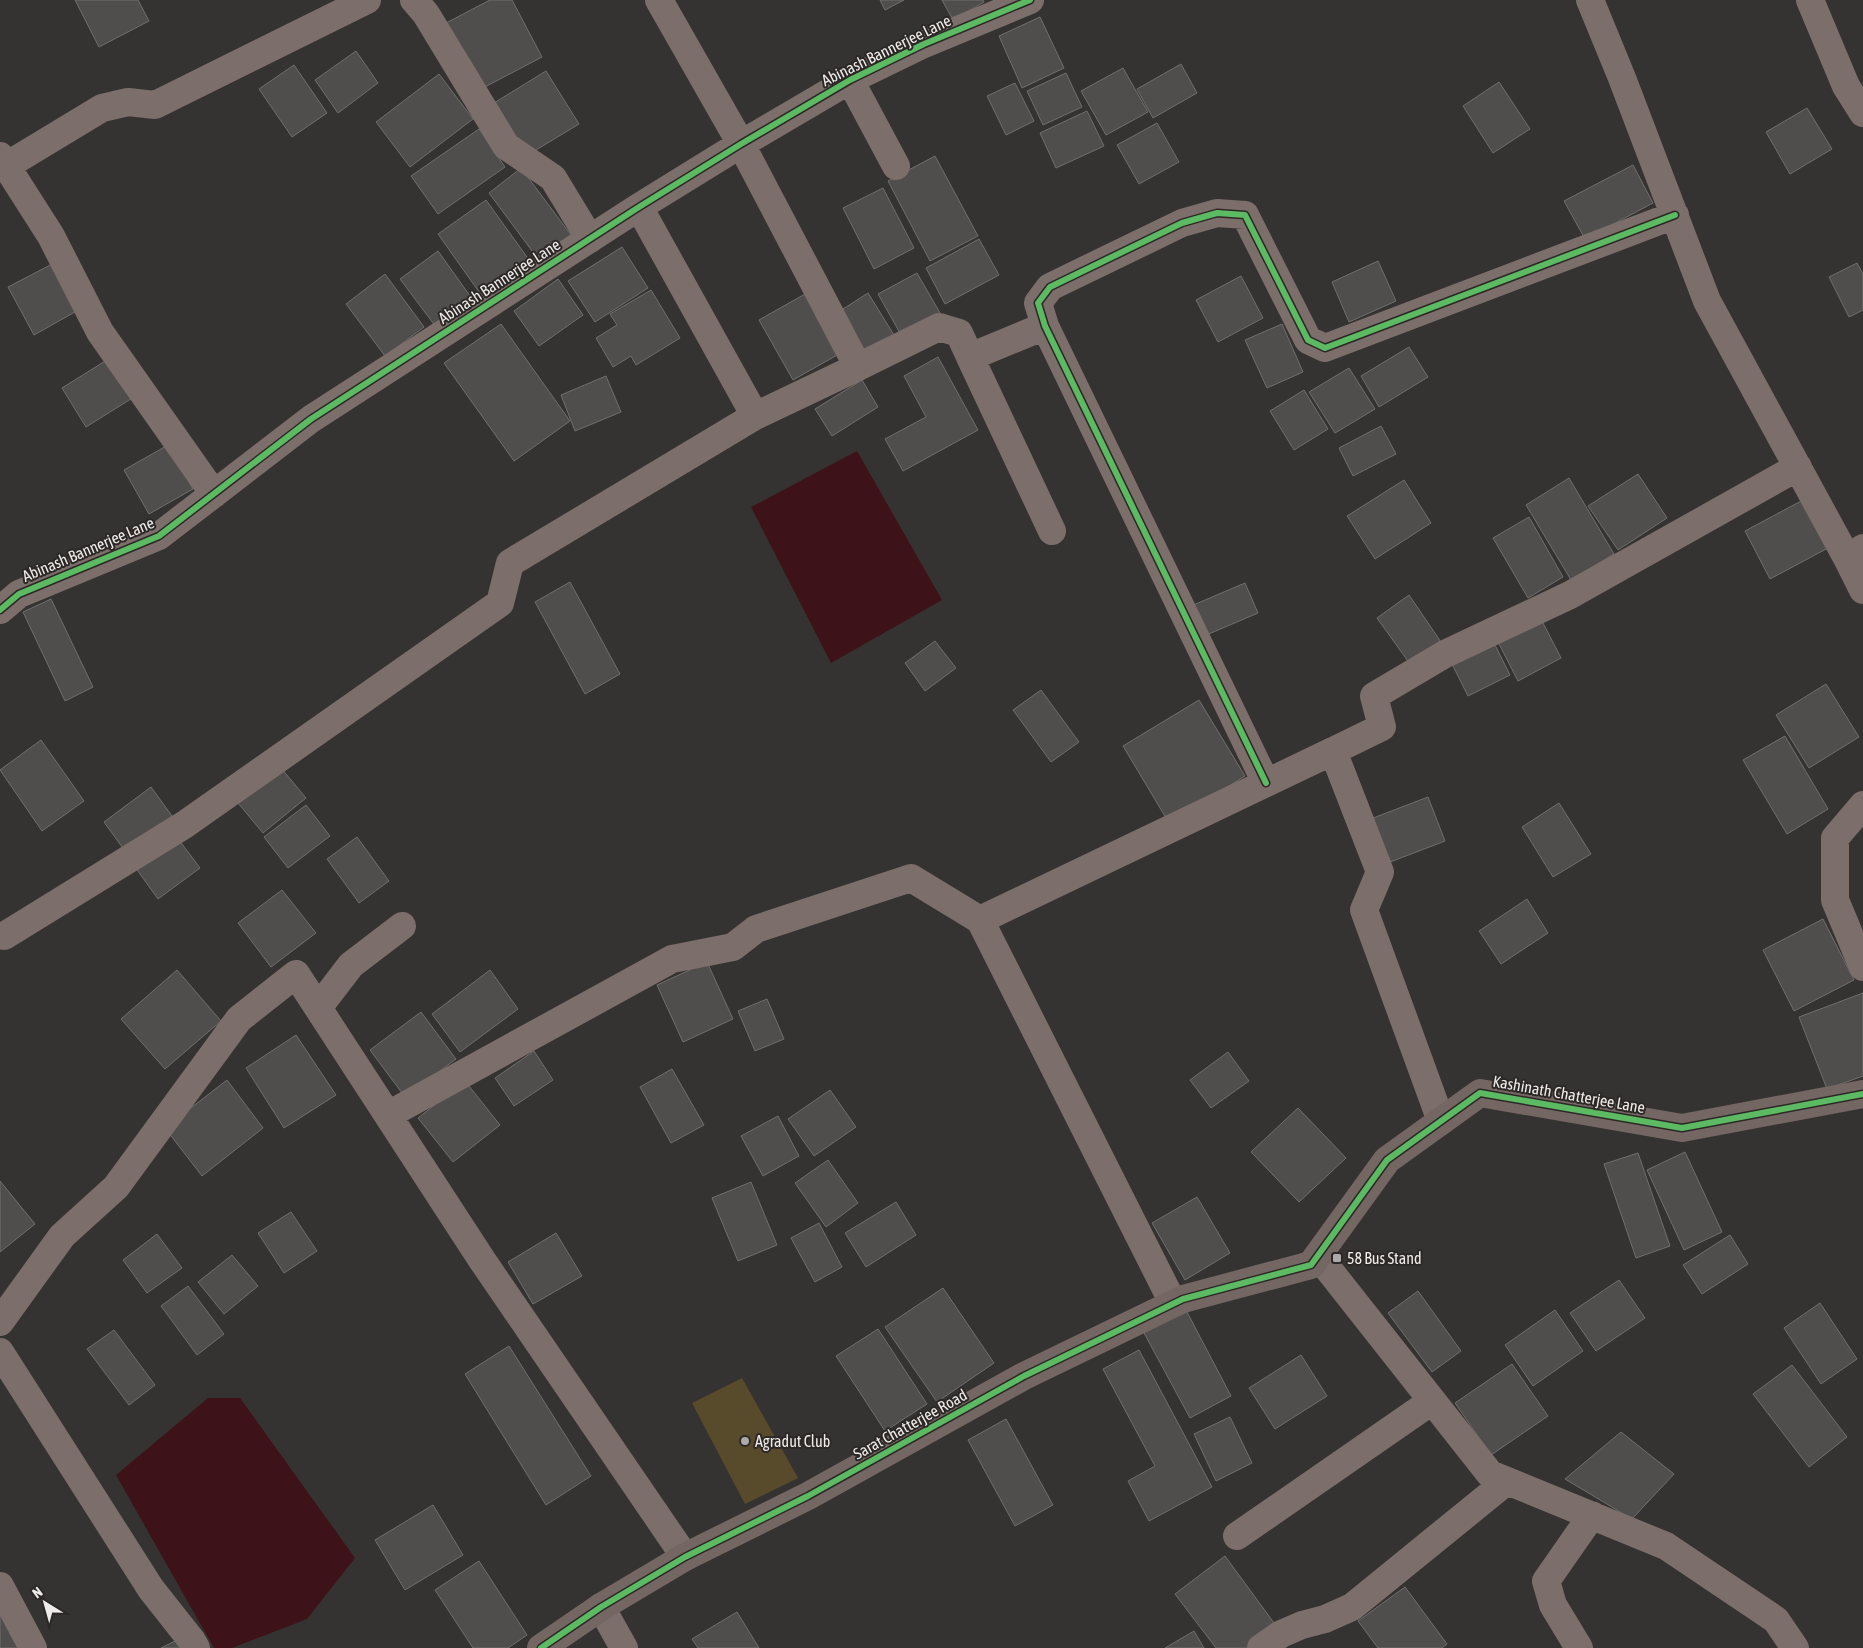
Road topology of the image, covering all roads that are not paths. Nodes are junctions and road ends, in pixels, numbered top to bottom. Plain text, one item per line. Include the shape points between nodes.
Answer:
1 (367, 0) edge
2 (414, 0) edge
3 (659, 0) edge
4 (1030, 0) edge
5 (1590, 0) edge
6 (1810, 0) edge
7 (850, 80) junction
8 (1863, 113) edge
9 (741, 144) junction
10 (3, 161) edge
11 (896, 166) dead end
12 (639, 207) junction
13 (1675, 215) junction
14 (590, 239) junction
15 (1045, 326) junction
16 (970, 357) junction
17 (858, 367) junction
18 (755, 416) junction
19 (1798, 467) junction
20 (214, 494) junction
21 (1052, 532) dead end
22 (1855, 553) edge
23 (1863, 590) edge
24 (0, 610) edge
25 (1333, 751) junction
26 (1266, 783) junction
27 (1863, 805) edge
28 (980, 920) junction
29 (402, 926) dead end
30 (1856, 934) edge
31 (4, 936) dead end
32 (1863, 967) edge
33 (318, 1008) junction
34 (1863, 1094) edge
35 (388, 1115) junction
36 (1441, 1122) junction
37 (1314, 1260) junction
38 (1173, 1303) junction
39 (0, 1322) edge
40 (0, 1352) edge
41 (1432, 1402) junction
42 (1507, 1481) junction
43 (1592, 1515) junction
44 (1237, 1536) dead end
45 (685, 1557) junction
46 (0, 1586) edge
47 (601, 1607) junction
48 (33, 1648) edge
49 (196, 1648) edge
50 (541, 1648) edge
51 (624, 1648) edge
52 (1261, 1648) edge
53 (1579, 1648) edge
54 (1795, 1648) edge

1 - 10 street via 155,105 128,102 102,108
2 - 14 street via 426,14 506,146 553,178
3 - 9 street
4 - 7 street, Abinash Bannerjee Lane via 924,44
5 - 13 street
6 - 8 street via 1846,86
7 - 9 street, Abinash Bannerjee Lane
7 - 11 street
9 - 12 street, Abinash Bannerjee Lane
9 - 17 street
10 - 20 street via 51,236 100,332
12 - 14 street, Abinash Bannerjee Lane
12 - 18 street
13 - 15 street via 1325,348 1308,340 1245,215 1217,213 1182,223 1050,287 1038,303
13 - 19 street via 1708,301
14 - 20 street, Abinash Bannerjee Lane via 311,419
15 - 16 street
15 - 26 street
16 - 17 street via 959,333 940,327
16 - 21 street
17 - 18 street
18 - 31 street via 510,563 500,603 184,825
19 - 22 street
19 - 25 street via 1570,596 1445,654 1374,696 1382,727
20 - 24 street, Abinash Bannerjee Lane via 159,536 20,594
22 - 23 street
25 - 26 street
25 - 36 street via 1380,872 1364,910
26 - 28 street
27 - 30 street via 1835,838 1834,900
28 - 35 street via 911,878 756,929 733,947 672,959
28 - 38 street
29 - 33 street via 351,965
30 - 32 street
33 - 35 street
33 - 39 street via 296,974 239,1019 116,1187 62,1236
34 - 36 street, Kashinath Chatterjee Lane via 1682,1128 1480,1093
35 - 45 street via 482,1260
36 - 37 street, Kashinath Chatterjee Lane via 1387,1160
37 - 38 street, Sarat Chatterjee Road
37 - 41 street
38 - 45 street, Sarat Chatterjee Road via 1024,1376 808,1496
40 - 49 street via 151,1589
41 - 42 street via 1490,1474
41 - 44 street
42 - 43 street
42 - 52 street via 1352,1607 1281,1634
43 - 53 street via 1546,1581 1553,1605
43 - 54 street via 1666,1546 1776,1620
45 - 47 street, Sarat Chatterjee Road
46 - 48 street
47 - 50 street, Sarat Chatterjee Road
47 - 51 street

